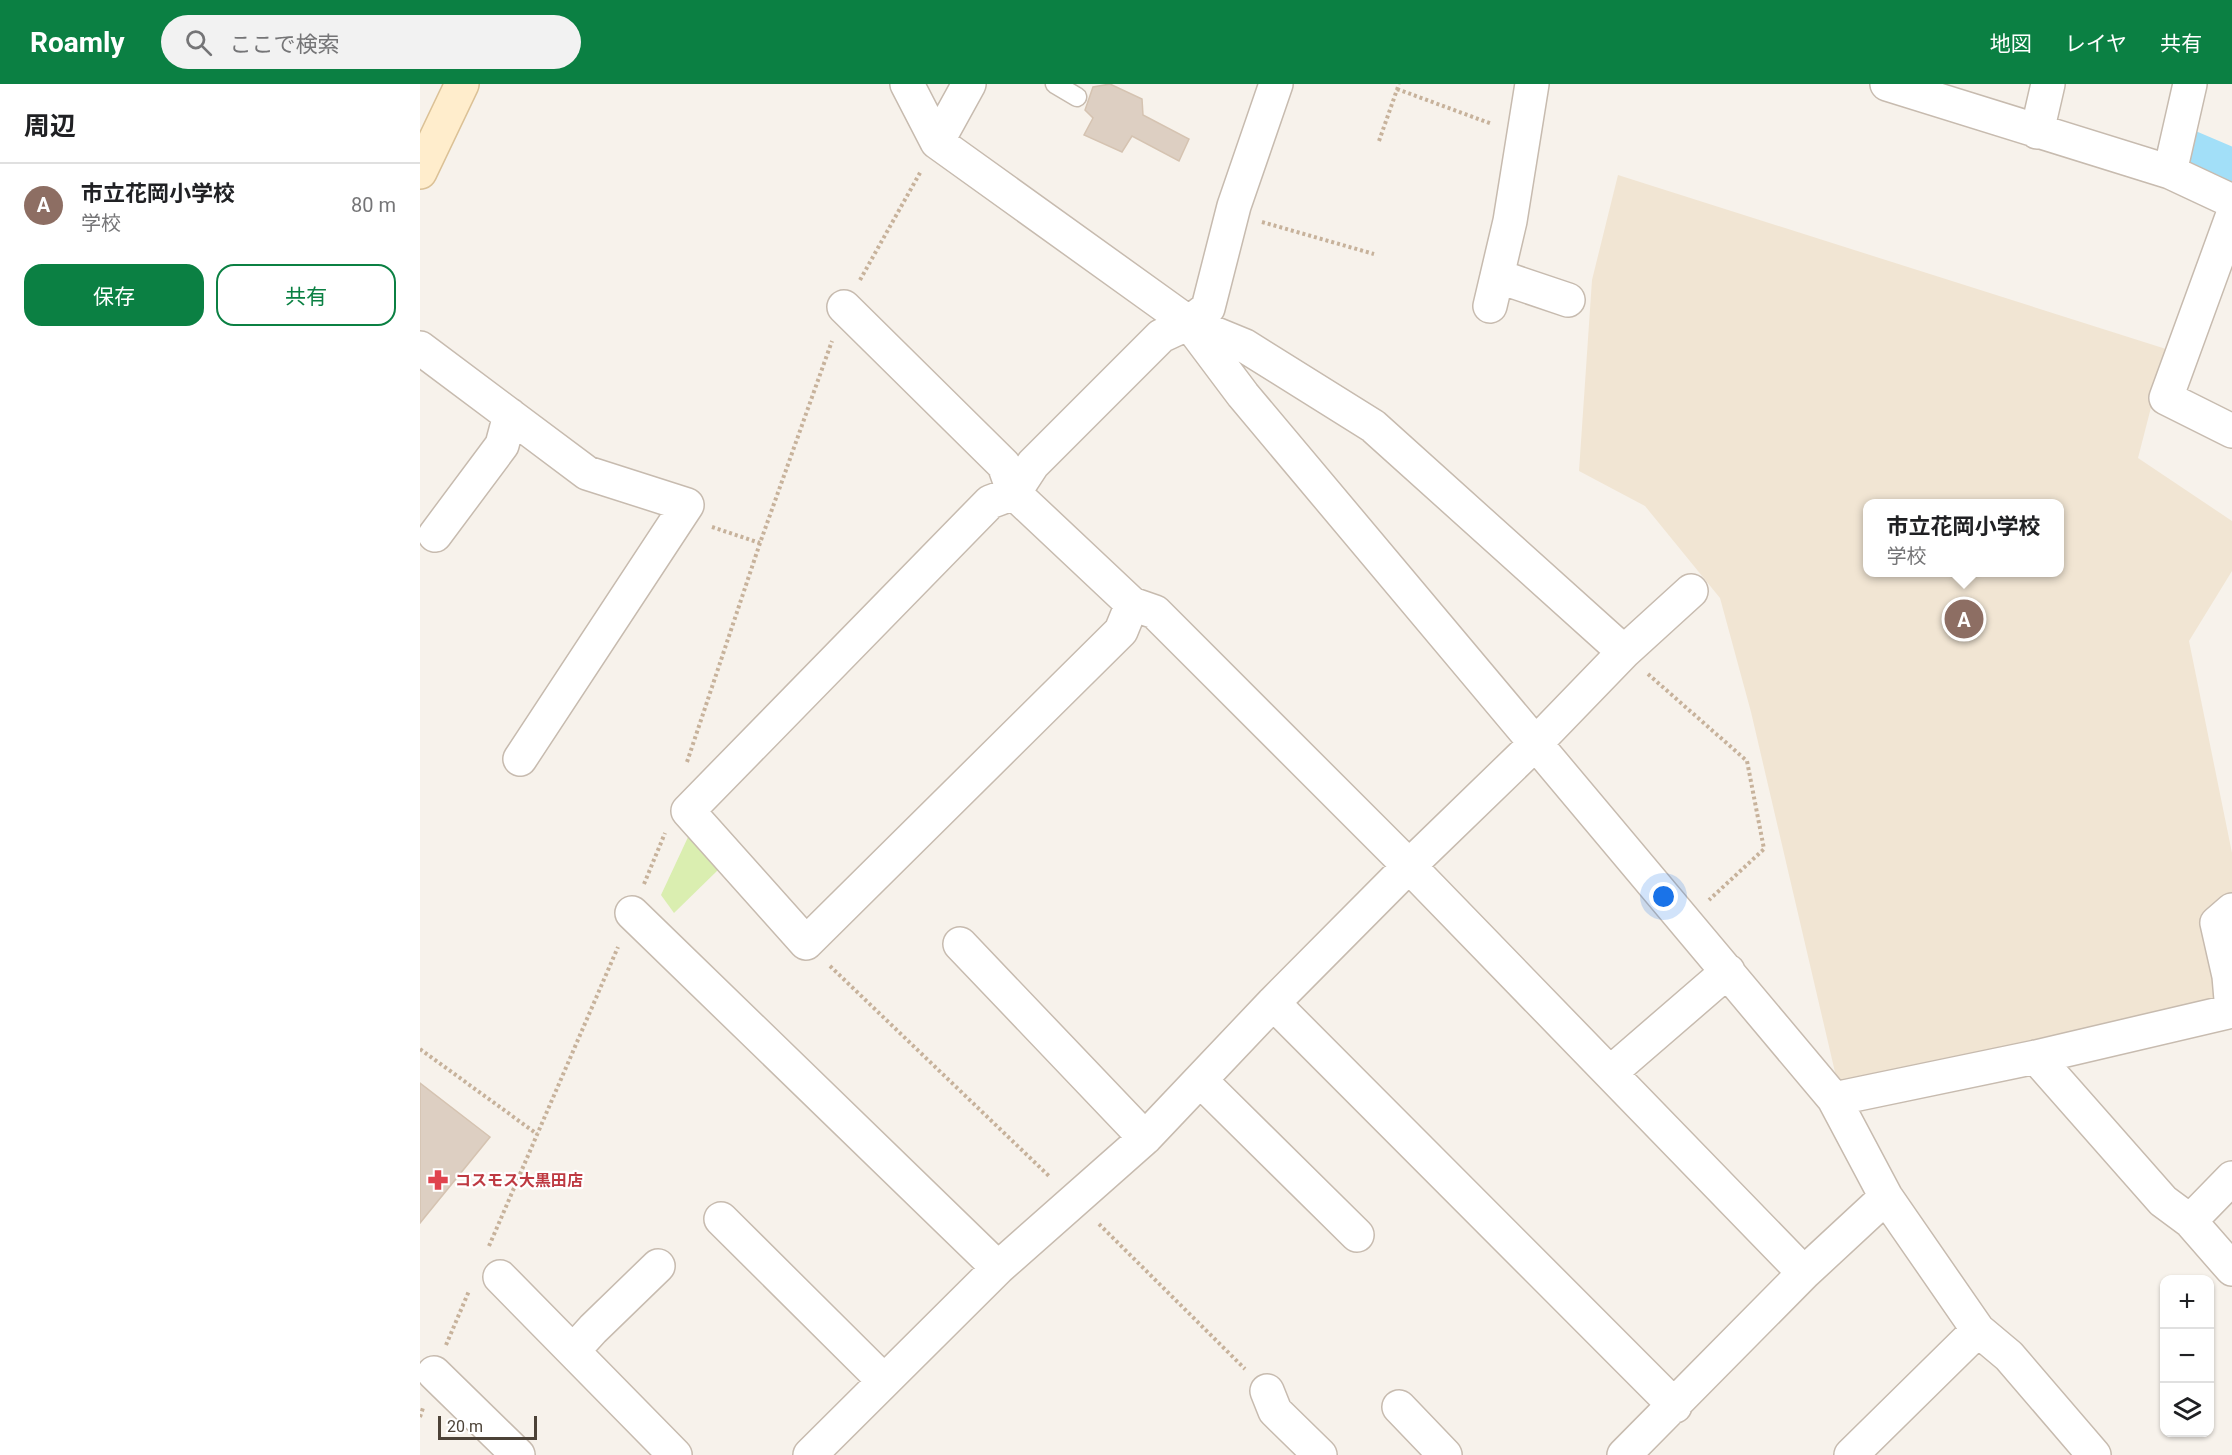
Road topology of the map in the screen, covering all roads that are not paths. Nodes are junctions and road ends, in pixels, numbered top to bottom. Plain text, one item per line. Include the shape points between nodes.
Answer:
1 (462, 84) edge
2 (907, 84) edge
3 (969, 84) edge
4 (1055, 84) edge
5 (1276, 84) edge
6 (1532, 84) edge
7 (1887, 84) edge
8 (2048, 84) edge
9 (2190, 84) edge
10 (1077, 97) dead end
11 (2037, 132) junction
12 (938, 142) junction
13 (2170, 171) junction
14 (420, 172) edge
15 (2232, 201) edge
16 (2232, 217) edge
17 (1568, 300) dead end
18 (844, 307) road end
19 (1189, 323) junction
20 (420, 348) edge
21 (510, 415) junction
22 (2232, 431) edge
23 (1014, 493) junction
24 (435, 536) dead end
25 (1690, 591) dead end
26 (1132, 604) junction
27 (1624, 652) junction
28 (1536, 743) junction
29 (520, 759) dead end
30 (1409, 866) junction
31 (2232, 909) edge
32 (632, 913) road end
33 (960, 944) dead end
34 (1728, 971) junction
35 (2230, 978) edge
36 (1273, 1003) junction
37 (2036, 1057) junction
38 (1610, 1073) junction
39 (1200, 1080) junction
40 (1834, 1099) junction
41 (1145, 1138) junction
42 (2232, 1178) edge
43 (1886, 1197) junction
44 (721, 1219) dead end
45 (2190, 1221) junction
46 (1357, 1235) dead end
47 (658, 1266) dead end
48 (998, 1268) junction
49 (2232, 1269) edge
50 (486, 1272) road end
51 (1804, 1273) junction
52 (1978, 1330) junction
53 (573, 1351) junction
54 (434, 1373) road end
55 (884, 1381) junction
56 (1268, 1391) road end
57 (1675, 1406) junction
58 (1399, 1407) dead end
59 (518, 1455) edge
60 (675, 1455) edge
61 (810, 1455) edge
62 (1320, 1455) edge
63 (1445, 1455) edge
64 (1624, 1455) edge
65 (1851, 1455) edge
66 (2094, 1455) edge

1 - 14 main road
2 - 12 street
3 - 12 street
4 - 10 lane
5 - 19 street via 1229,224 1208,308
6 - 17 street via 1510,221 1494,291
7 - 11 street
8 - 11 street
9 - 13 street
11 - 13 street
12 - 19 street
13 - 15 street
16 - 22 street via 2166,398
18 - 23 street via 1004,465
19 - 23 street via 1161,336 1033,464
19 - 27 street via 1245,346 1373,426
19 - 28 street via 1243,395
20 - 21 street
21 - 24 street via 502,444
21 - 29 street via 587,473 687,505
23 - 26 street
23 - 26 street via 990,502 688,811 806,943 1121,631
25 - 27 street
26 - 30 street via 1155,612
27 - 28 street
28 - 30 street
28 - 34 street
30 - 36 street
30 - 38 street
31 - 35 street via 2217,924
32 - 48 street
33 - 41 street
34 - 38 street
34 - 40 street
35 - 37 street via 2232,1011
36 - 39 street
36 - 57 street
37 - 40 street
37 - 45 street via 2163,1201
38 - 51 street
39 - 41 street
39 - 46 street
40 - 43 street
41 - 48 street
42 - 45 street
43 - 51 street
43 - 52 street
44 - 55 street
45 - 49 street
47 - 53 street
48 - 55 street
50 - 53 street
51 - 57 street
52 - 65 street
52 - 66 street via 2009,1356
53 - 60 street
54 - 59 street
55 - 61 street
56 - 62 street via 1275,1411
57 - 64 street
58 - 63 street

